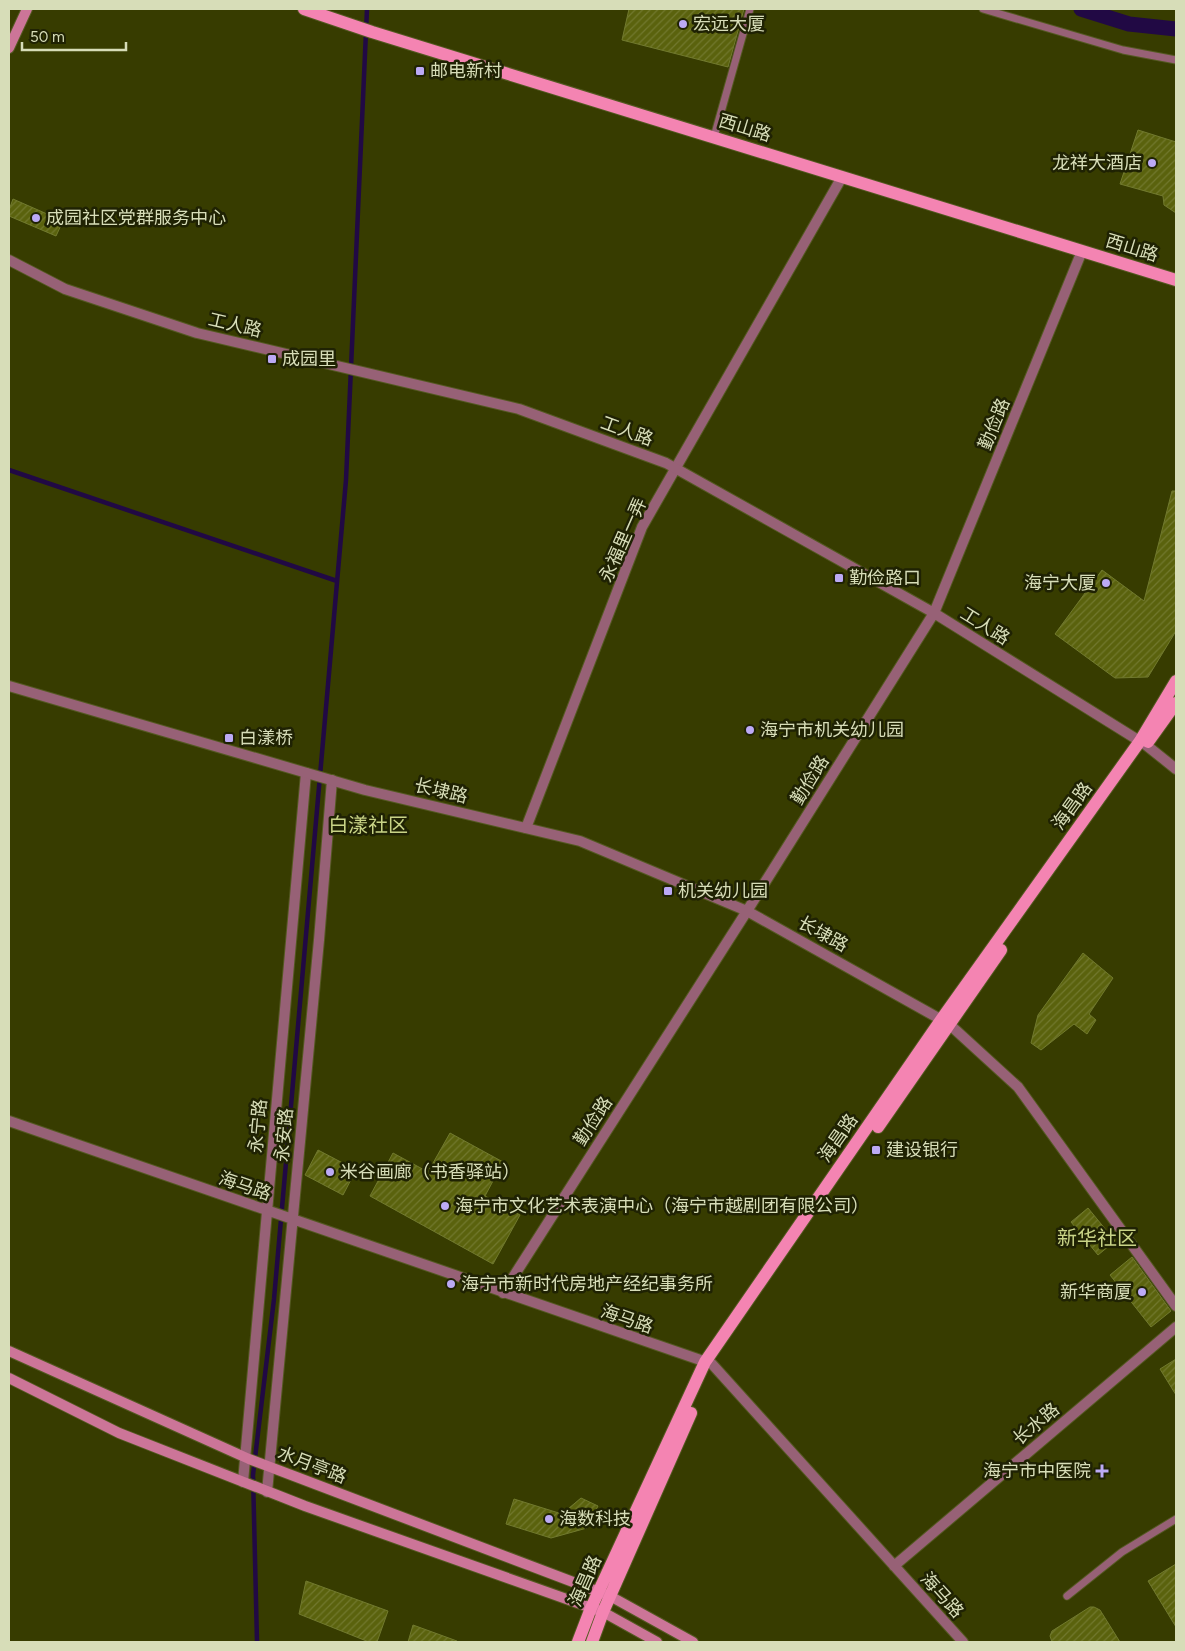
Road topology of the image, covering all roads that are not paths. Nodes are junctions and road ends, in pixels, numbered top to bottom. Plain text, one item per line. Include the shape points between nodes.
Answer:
1 (27, 9) edge
2 (304, 9) edge
3 (750, 9) edge
4 (982, 9) edge
5 (9, 48) edge
6 (1176, 60) edge
7 (714, 137) junction
8 (842, 177) junction
9 (1082, 251) junction
10 (9, 260) edge
11 (1176, 280) edge
12 (676, 468) junction
13 (934, 613) junction
14 (1176, 680) edge
15 (9, 686) edge
16 (1176, 703) edge
17 (1143, 743) junction
18 (1176, 768) edge
19 (307, 773) junction
20 (330, 780) junction
21 (526, 828) junction
22 (747, 911) junction
23 (945, 1022) junction
24 (9, 1121) edge
25 (271, 1212) junction
26 (290, 1219) junction
27 (502, 1293) junction
28 (1176, 1306) edge
29 (1176, 1327) edge
30 (9, 1351) edge
31 (709, 1363) junction
32 (9, 1378) edge
33 (247, 1458) junction
34 (270, 1466) junction
35 (240, 1481) junction
36 (270, 1493) junction
37 (1176, 1519) edge
38 (894, 1566) junction
39 (604, 1594) junction
40 (1067, 1596) dead end
41 (597, 1610) junction
42 (578, 1642) edge
43 (592, 1642) edge
44 (657, 1642) edge
45 (693, 1642) edge
46 (963, 1642) edge

1 - 5 main road
2 - 7 main road, 西山路
3 - 7 lane
4 - 6 lane via 1123,50
7 - 8 main road, 西山路
8 - 9 main road, 西山路
8 - 12 street, 永福里一弄
9 - 11 main road, 西山路
9 - 13 street, 勤俭路
10 - 12 street, 工人路 via 65,289 196,333 518,409
12 - 13 street, 工人路
12 - 21 street, 永福里一弄 via 642,527
13 - 17 street, 工人路
13 - 22 street, 勤俭路
14 - 17 main road, 海昌路
15 - 19 street
16 - 17 main road, 海昌路
17 - 18 street, 工人路
17 - 23 main road, 海昌路
19 - 20 street
19 - 25 street, 永宁路
20 - 21 street, 长埭路
20 - 26 street, 永安路 via 319,940
21 - 22 street, 长埭路 via 580,841
22 - 23 street, 长埭路
22 - 27 street, 勤俭路
23 - 28 street, 长埭路 via 1018,1088
23 - 31 main road, 海昌路
24 - 25 street, 海马路
25 - 26 street, 海马路
25 - 33 street, 永宁路
26 - 27 street, 海马路
26 - 34 street, 永安路
27 - 31 street, 海马路
29 - 38 street, 长水路
30 - 33 main road, 水月亭路
31 - 38 street, 海马路
31 - 39 main road, 海昌路
32 - 35 main road via 119,1433
33 - 34 main road, 水月亭路
33 - 35 street, 永宁路
34 - 36 street, 永安路
34 - 39 main road, 水月亭路
35 - 36 main road
36 - 41 main road
37 - 40 lane via 1122,1552
38 - 46 street, 海马路
39 - 41 main road, 海昌路
39 - 45 main road, 水月亭路
41 - 42 main road, 海昌路
41 - 43 main road, 海昌路
41 - 44 main road

